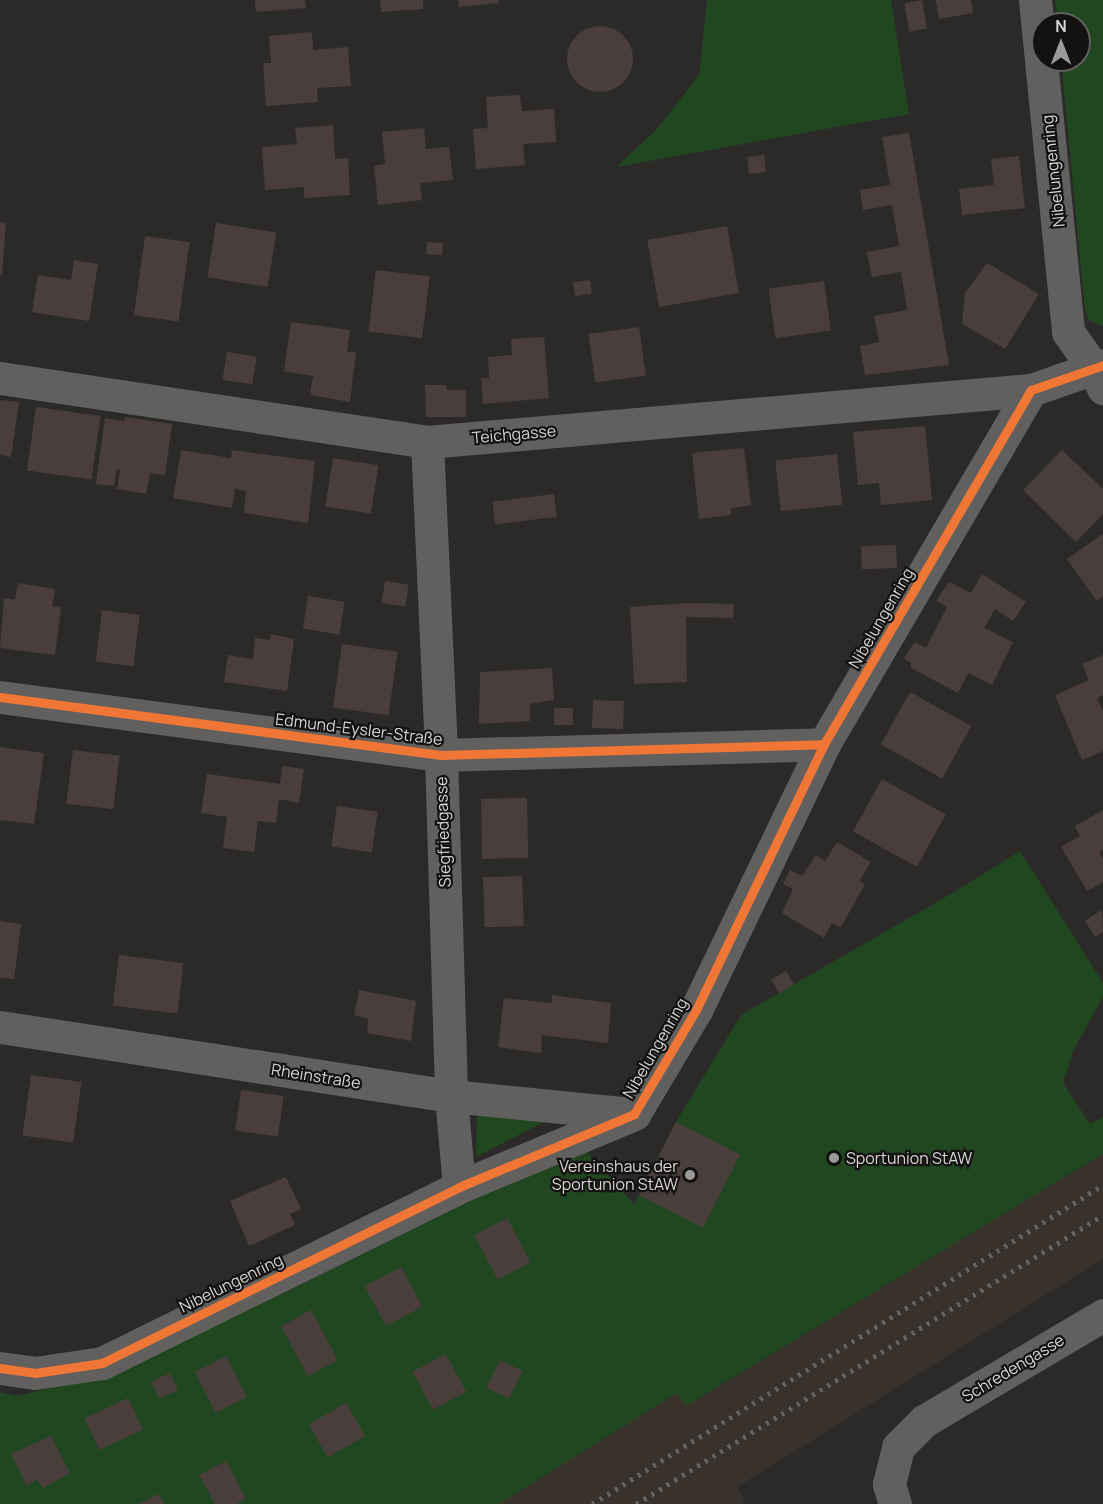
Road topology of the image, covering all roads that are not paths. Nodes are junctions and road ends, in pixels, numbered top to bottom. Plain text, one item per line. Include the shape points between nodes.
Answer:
1 (1035, 0) edge
2 (1100, 374) edge
3 (0, 378) edge
4 (1031, 390) junction
5 (428, 442) junction
6 (0, 697) edge
7 (824, 744) junction
8 (441, 755) junction
9 (0, 1027) edge
10 (451, 1096) junction
11 (634, 1114) junction
12 (459, 1187) junction
13 (1103, 1315) edge
14 (0, 1368) edge
15 (895, 1504) edge

1 - 2 street, Nibelungenring via 1068,332
2 - 4 street
3 - 5 street, Teichgasse
4 - 5 street, Teichgasse
4 - 7 street, Nibelungenring
5 - 8 street, Siegfriedgasse
6 - 8 street, Edmund-Eysler-Straße
7 - 8 street, Edmund-Eysler-Straße
7 - 11 street, Nibelungenring via 696,1010
8 - 10 street, Siegfriedgasse
9 - 10 street, Rheinstraße
10 - 11 street, Rheinstraße
10 - 12 street, Siegfriedgasse
11 - 12 street, Nibelungenring
12 - 14 street, Nibelungenring via 102,1363 35,1373
13 - 15 street, Schredengasse via 924,1421 898,1447 890,1484

